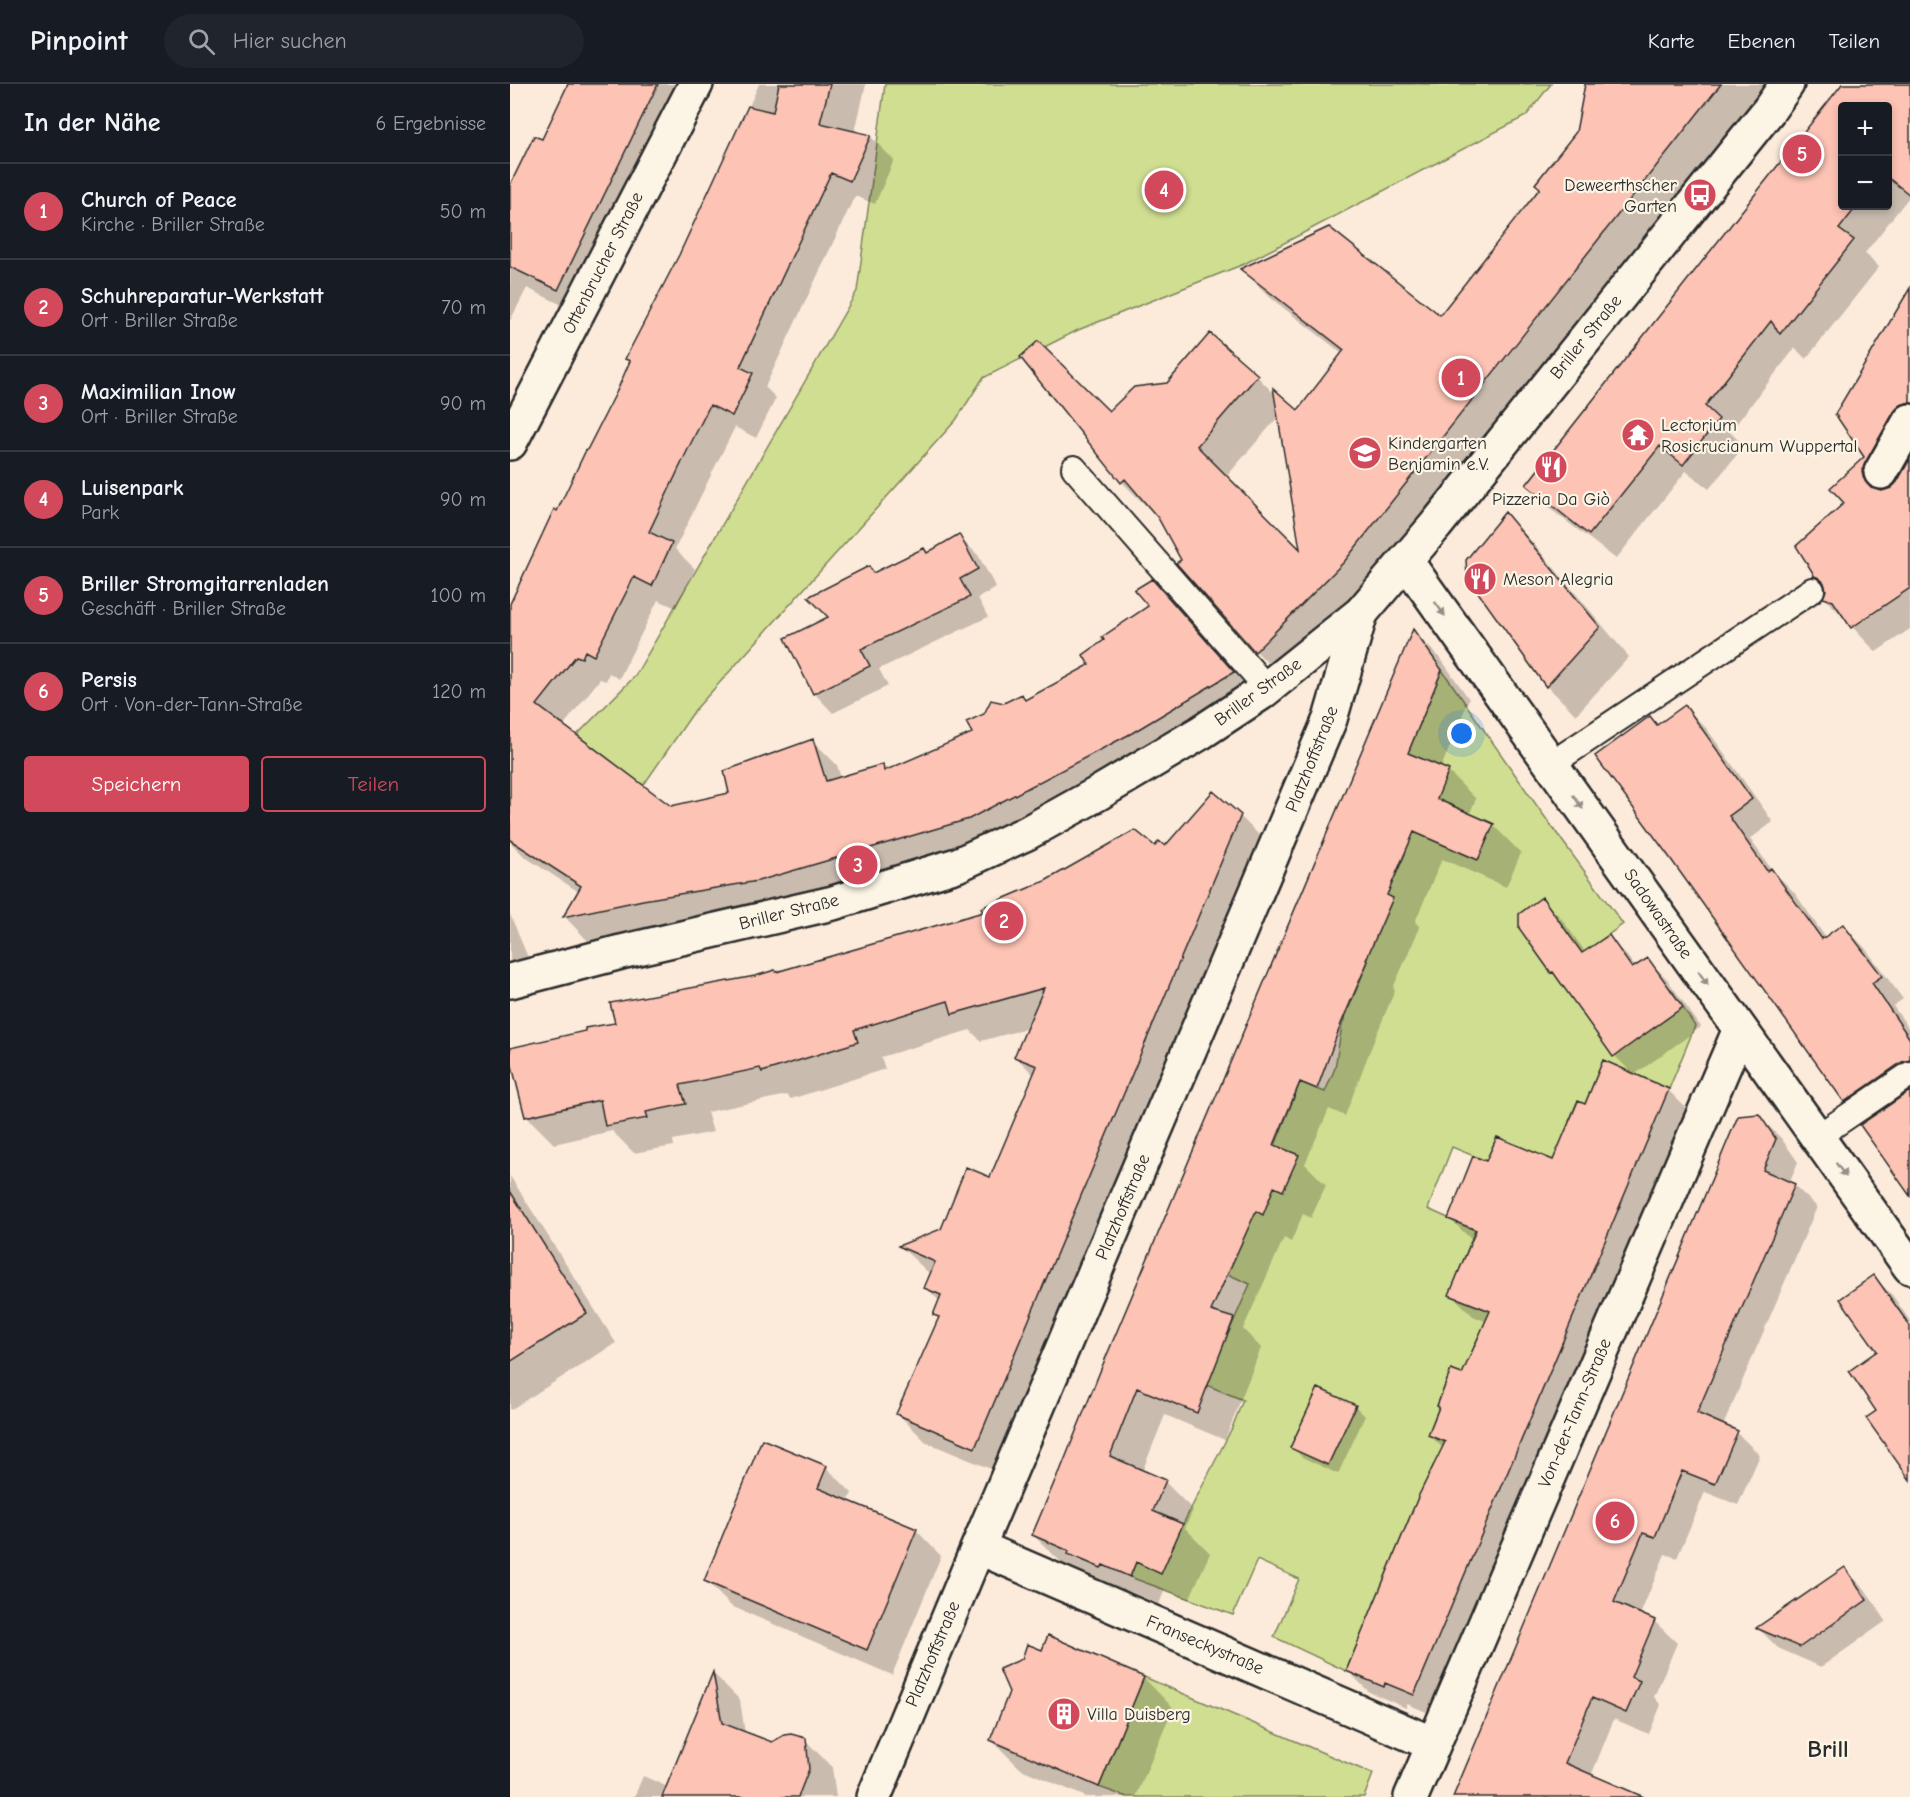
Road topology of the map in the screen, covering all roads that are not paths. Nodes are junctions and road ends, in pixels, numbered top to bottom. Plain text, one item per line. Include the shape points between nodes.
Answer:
1 (696, 84) edge
2 (1787, 84) edge
3 (1910, 421) edge
4 (510, 443) edge
5 (1074, 468) dead end
6 (1881, 472) dead end
7 (1406, 561) junction
8 (1812, 590) dead end
9 (1361, 613) junction
10 (1267, 688) junction
11 (1551, 764) junction
12 (510, 981) edge
13 (1740, 1029) junction
14 (1910, 1074) edge
15 (1817, 1137) junction
16 (1910, 1267) edge
17 (978, 1547) junction
18 (1432, 1744) junction
19 (874, 1797) edge
20 (1411, 1797) edge

1 - 4 street, Ottenbrucher Straße
2 - 7 street, Briller Straße
3 - 6 street
5 - 10 lane
7 - 9 street, Briller Straße
7 -> 11 street, Sadowastraße
8 - 11 lane
9 - 10 street, Briller Straße
9 - 17 street, Platzhoffstraße via 1330,719
10 - 12 street, Briller Straße via 1107,788 1027,833 957,865 833,903
11 -> 13 street, Sadowastraße
13 - 15 street, Sadowastraße
13 - 18 street, Von-der-Tann-Straße
14 - 15 lane
15 -> 16 street, Sadowastraße
17 - 18 street, Franseckystraße
17 - 19 street, Platzhoffstraße
18 - 20 street, Von-der-Tann-Straße

